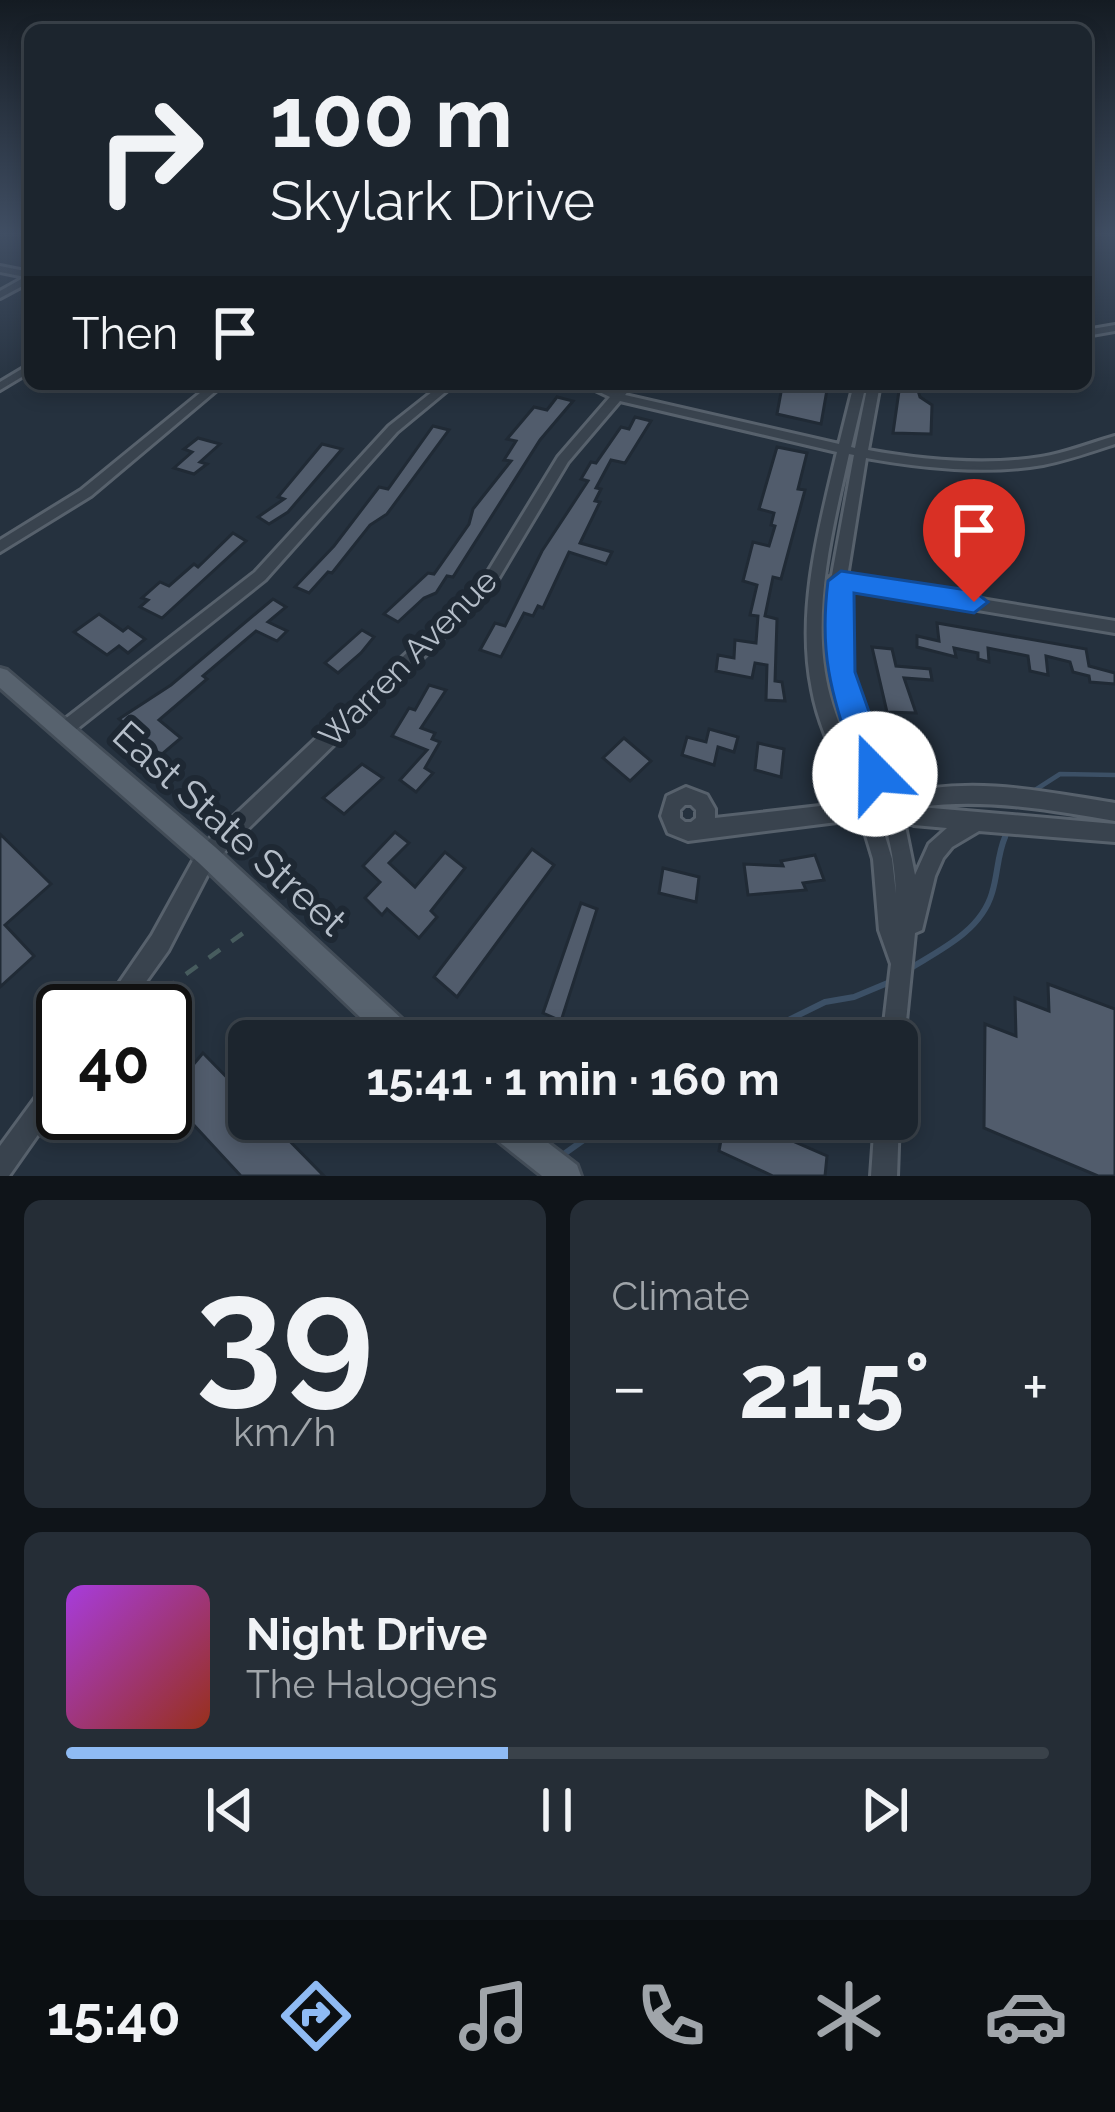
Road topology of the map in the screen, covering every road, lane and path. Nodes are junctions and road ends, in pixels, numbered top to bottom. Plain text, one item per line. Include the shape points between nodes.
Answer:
1 (211, 390) edge
2 (442, 390) edge
3 (624, 390) edge
4 (859, 390) edge
5 (872, 390) edge
6 (1115, 440) edge
7 (854, 448) junction
8 (0, 548) edge
9 (821, 577) junction
10 (841, 581) junction
11 (1115, 627) edge
12 (0, 676) edge
13 (62, 731) junction
14 (877, 808) junction
15 (984, 808) junction
16 (1115, 812) edge
17 (700, 829) dead end
18 (1115, 833) edge
19 (207, 855) junction
20 (268, 913) junction
21 (899, 958) junction
22 (130, 984) edge
23 (168, 984) edge
24 (383, 1020) edge
25 (895, 1020) edge
26 (36, 1116) edge
27 (521, 1140) edge
28 (886, 1140) edge
29 (0, 1167) edge
30 (566, 1176) edge
31 (884, 1176) edge

1 - 8 street via 86,493
2 - 13 street via 393,429 260,577
3 - 7 street
3 - 19 street, Warren Avenue via 563,460 486,587
4 - 7 street
5 - 7 street
6 - 7 street via 1012,464
7 - 9 street
7 - 10 street
9 - 10 street
9 - 14 street via 813,631 818,676 838,745
10 - 11 street
10 - 14 street via 840,672
12 - 13 main road, East State Street
13 - 19 main road, East State Street
14 - 15 street via 914,816
14 - 17 street
14 - 21 street via 885,931
15 - 16 street via 1051,802
15 - 18 street
15 - 21 street via 938,844
19 - 20 main road, East State Street
19 - 22 street, Warren Avenue
20 - 23 path
20 - 24 main road, East State Street
21 - 25 street
26 - 29 street
27 - 30 main road
28 - 31 street

